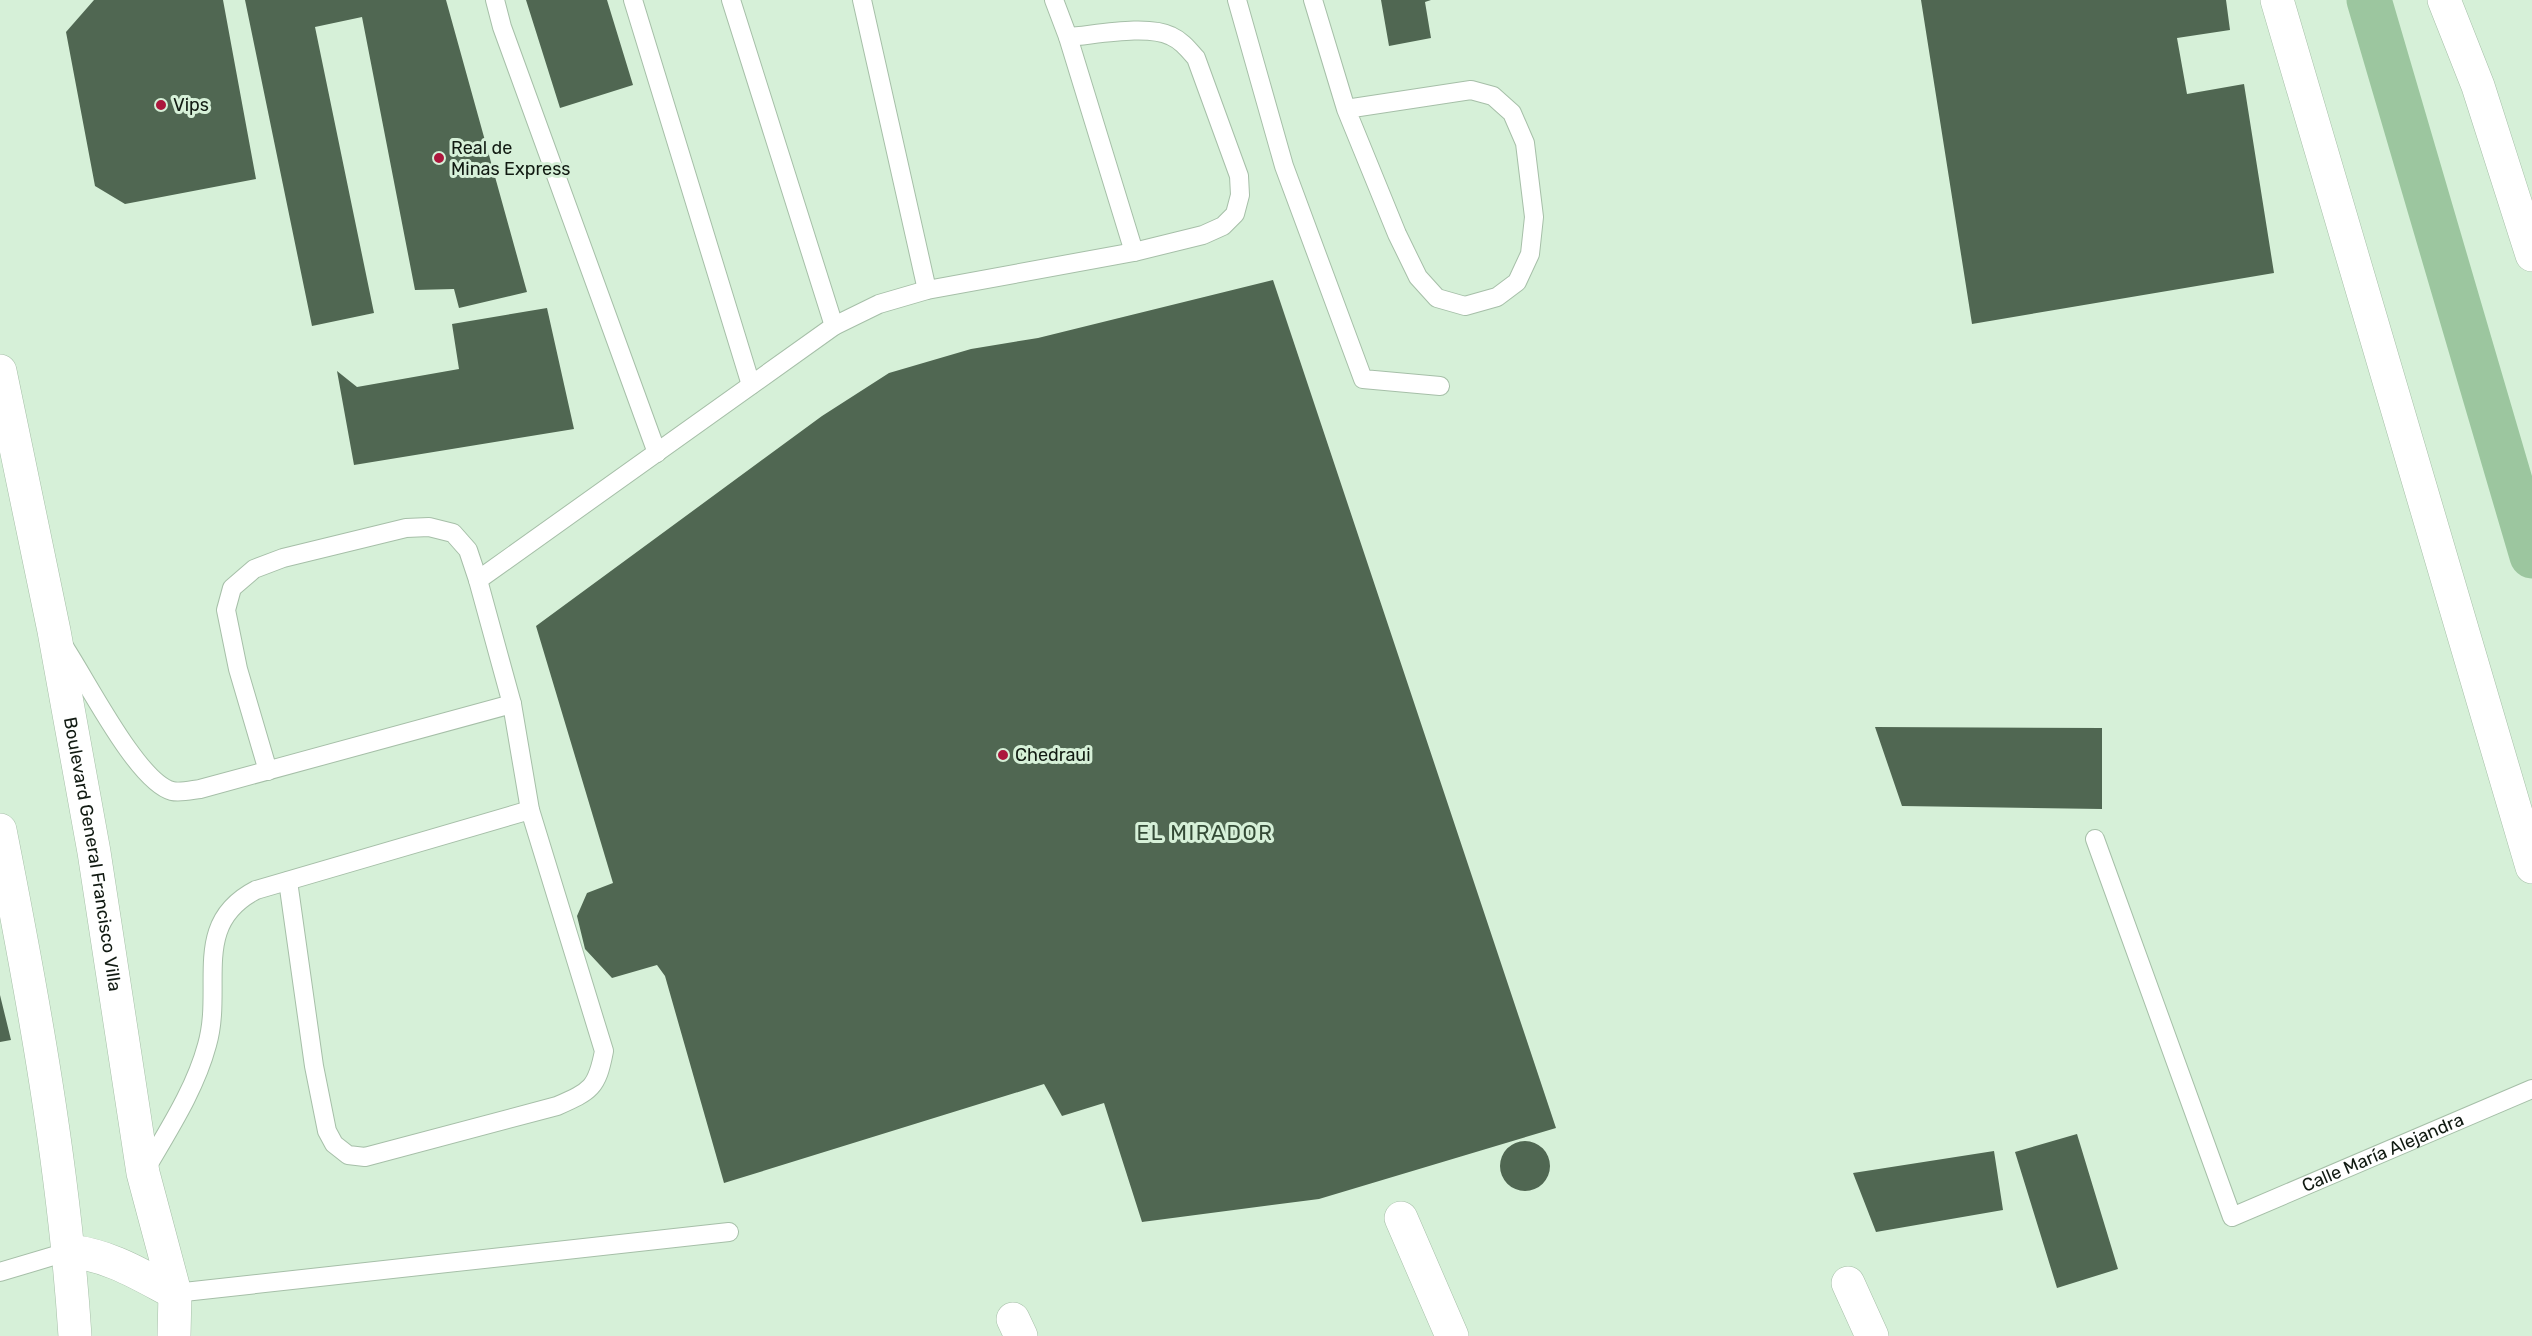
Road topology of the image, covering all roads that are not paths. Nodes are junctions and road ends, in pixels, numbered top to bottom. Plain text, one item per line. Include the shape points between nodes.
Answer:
1 (495, 0) edge
2 (633, 0) edge
3 (731, 0) edge
4 (862, 0) edge
5 (1054, 0) edge
6 (1237, 0) edge
7 (1313, 0) edge
8 (2277, 0) edge
9 (2444, 0) edge
10 (1068, 37) junction
11 (1346, 109) junction
12 (1134, 252) junction
13 (2532, 255) edge
14 (927, 290) junction
15 (834, 326) junction
16 (0, 371) edge
17 (751, 385) junction
18 (1440, 386) dead end
19 (657, 453) junction
20 (478, 580) junction
21 (54, 631) junction
22 (512, 704) junction
23 (268, 771) junction
24 (530, 810) junction
25 (0, 830) edge
26 (2095, 839) dead end
27 (2532, 867) edge
28 (288, 881) junction
29 (2532, 1089) edge
30 (143, 1173) junction
31 (1401, 1218) dead end
32 (729, 1232) dead end
33 (70, 1251) junction
34 (0, 1272) edge
35 (1848, 1283) dead end
36 (175, 1293) junction
37 (75, 1336) edge
38 (174, 1336) edge
39 (1452, 1336) edge
40 (1872, 1336) edge

1 - 19 lane
2 - 17 lane
3 - 15 lane
4 - 14 lane
5 - 10 lane
6 - 18 lane via 1284,166 1363,379
7 - 11 lane
8 - 27 main road
9 - 13 main road via 2478,87
10 - 12 lane
10 - 12 lane via 1149,31 1169,35 1182,43 1196,58 1239,176 1235,214 1223,226 1203,235
11 - 11 lane via 1397,234 1418,277 1437,298 1465,306 1497,297 1518,282 1530,254 1534,217 1525,143 1512,112 1493,96 1471,90
12 - 14 lane
14 - 15 lane via 879,304
15 - 17 lane
16 - 21 main road, Boulevard General Francisco Villa
17 - 19 lane
19 - 20 lane
20 - 22 lane
20 - 23 lane via 468,550 453,533 429,527 406,528 282,558 254,569 232,588 225,610
21 - 23 lane via 136,760 154,780 173,792
21 - 30 main road, Boulevard General Francisco Villa via 94,852
22 - 23 lane
22 - 24 lane
24 - 28 lane
24 - 28 lane via 604,1051 599,1076 583,1094 557,1106 365,1157 348,1155 334,1144 327,1131 314,1066
25 - 33 main road via 52,1122
26 - 29 lane, Calle María Alejandra via 2232,1216
28 - 30 lane via 242,897 218,928 207,1047
30 - 36 main road, Boulevard General Francisco Villa
31 - 39 main road
32 - 36 lane
33 - 34 lane
33 - 36 main road via 117,1262
33 - 37 main road
35 - 40 main road
36 - 38 main road, Boulevard General Francisco Villa

